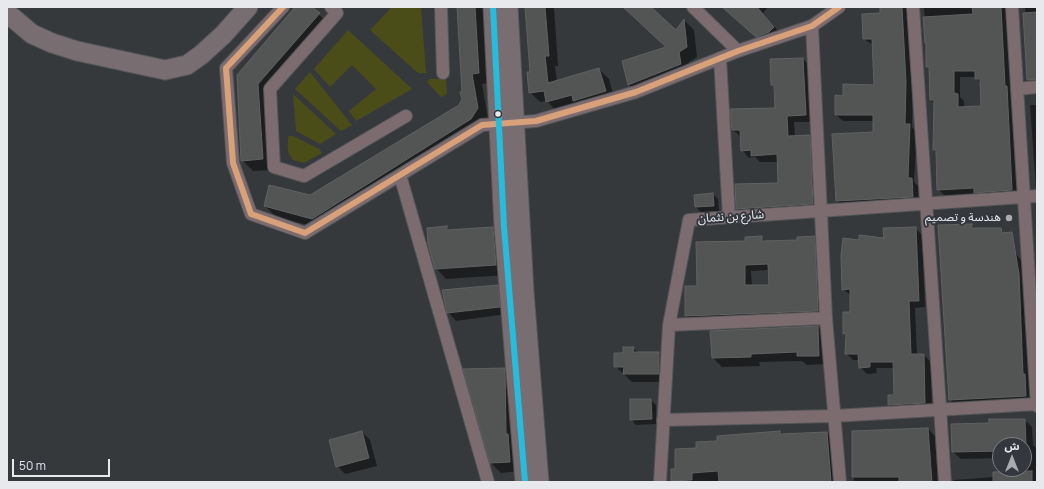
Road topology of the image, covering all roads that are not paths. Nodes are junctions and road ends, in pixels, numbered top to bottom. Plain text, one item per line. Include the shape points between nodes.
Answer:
1 (248, 7) edge
2 (283, 7) edge
3 (441, 7) edge
4 (493, 7) edge
5 (508, 7) edge
6 (694, 7) edge
7 (838, 7) edge
8 (913, 7) edge
9 (1012, 7) edge
10 (337, 9) edge
11 (7, 13) edge
12 (812, 26) junction
13 (738, 51) junction
14 (720, 58) junction
15 (443, 73) dead end
16 (1037, 87) edge
17 (1017, 89) junction
18 (406, 116) dead end
19 (507, 123) junction
20 (400, 175) junction
21 (1037, 196) edge
22 (1024, 197) junction
23 (926, 204) junction
24 (822, 210) junction
25 (729, 217) junction
26 (826, 318) junction
27 (669, 325) junction
28 (1037, 405) edge
29 (939, 410) junction
30 (834, 416) junction
31 (663, 420) junction
32 (488, 482) edge
33 (525, 482) edge
34 (539, 482) edge
35 (660, 482) edge
36 (840, 482) edge
37 (945, 482) edge

1 - 11 main road via 201,56 187,65 165,70 52,43 32,34
2 - 20 street via 226,68 233,163 250,214 305,233
3 - 15 street
4 - 19 main road
5 - 19 main road
6 - 13 street
7 - 12 street
8 - 23 street
9 - 17 street
10 - 18 street via 270,89 274,167 304,176
12 - 13 street
12 - 24 street
13 - 14 street
14 - 19 street via 636,92 536,121
14 - 25 street
16 - 17 street
17 - 22 street
19 - 20 street via 482,125
19 - 33 main road via 504,227
19 - 34 main road via 524,291
20 - 32 street
21 - 22 street, شارع بن نثمان
22 - 23 street, شارع بن نثمان
22 - 28 street
23 - 24 street, شارع بن نثمان
23 - 29 street
24 - 25 street, شارع بن نثمان
24 - 26 street
25 - 27 street, شارع بن نثمان via 689,220
26 - 27 street
26 - 30 street
27 - 31 street, شارع بن نثمان
28 - 29 street
29 - 30 street
29 - 37 street
30 - 31 street
30 - 36 street
31 - 35 street, شارع بن نثمان

